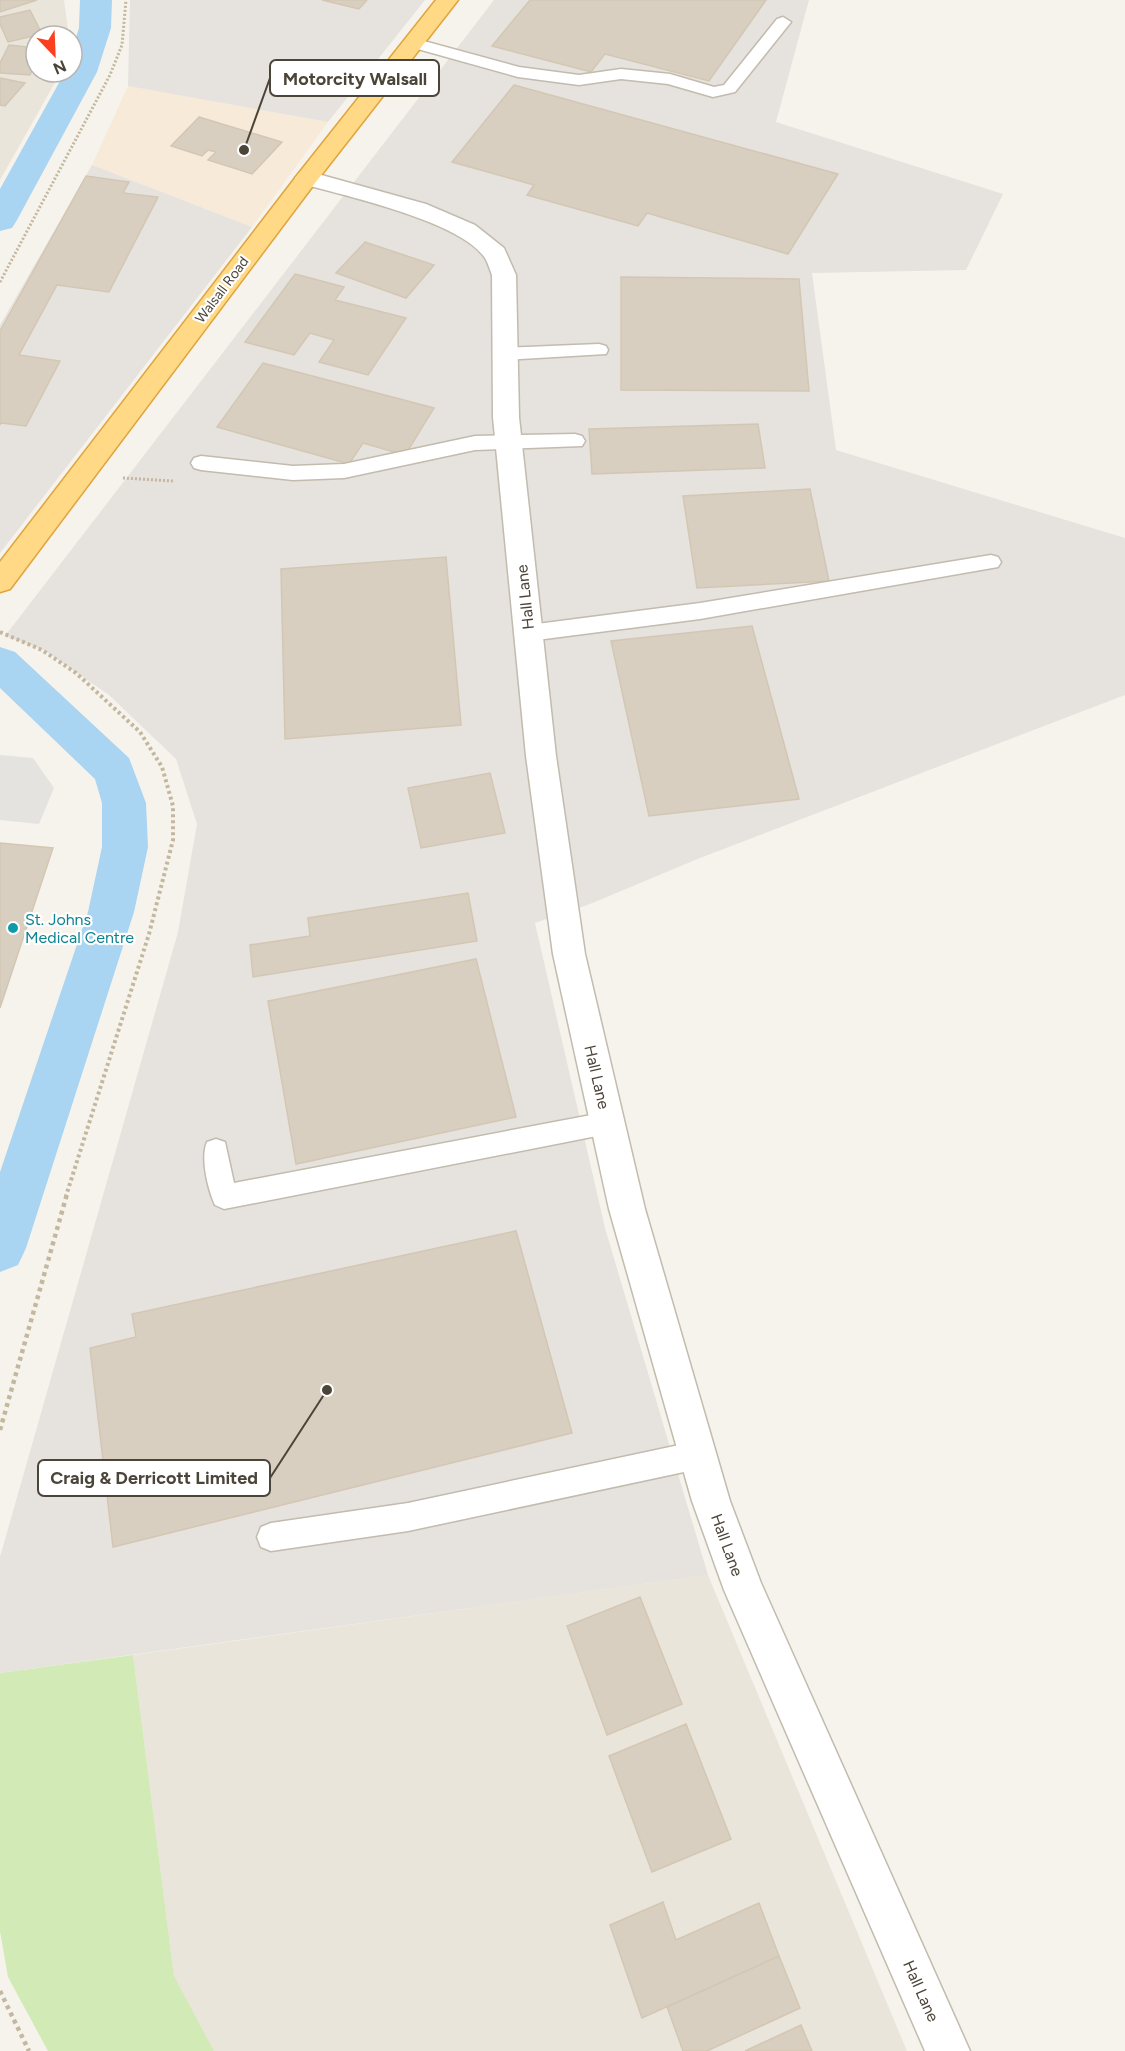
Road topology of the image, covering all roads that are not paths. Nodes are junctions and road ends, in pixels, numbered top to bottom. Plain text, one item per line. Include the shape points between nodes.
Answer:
1 (447, 0) edge
2 (783, 22) dead end
3 (412, 43) junction
4 (307, 178) junction
5 (599, 350) dead end
6 (505, 354) junction
7 (575, 441) dead end
8 (509, 442) junction
9 (201, 463) dead end
10 (991, 562) dead end
11 (0, 582) edge
12 (529, 633) junction
13 (607, 1123) junction
14 (216, 1150) dead end
15 (698, 1455) junction
16 (271, 1537) dead end
17 (948, 2051) edge

1 - 3 highway, Walsall Road
2 - 3 lane via 729,89 713,92 670,78 621,74 579,80 518,72
3 - 4 highway, Walsall Road
4 - 6 street, Hall Lane via 418,209 467,230 495,253 504,275
4 - 11 highway, Walsall Road
5 - 6 lane
6 - 8 street, Hall Lane
7 - 8 lane
8 - 9 lane via 475,443 344,471 293,473
8 - 12 street, Hall Lane
10 - 12 lane via 700,611
12 - 13 street, Hall Lane via 541,756 569,954
13 - 14 lane via 224,1197
13 - 15 street, Hall Lane via 627,1209
15 - 16 lane via 408,1517
15 - 17 street, Hall Lane via 744,1590

